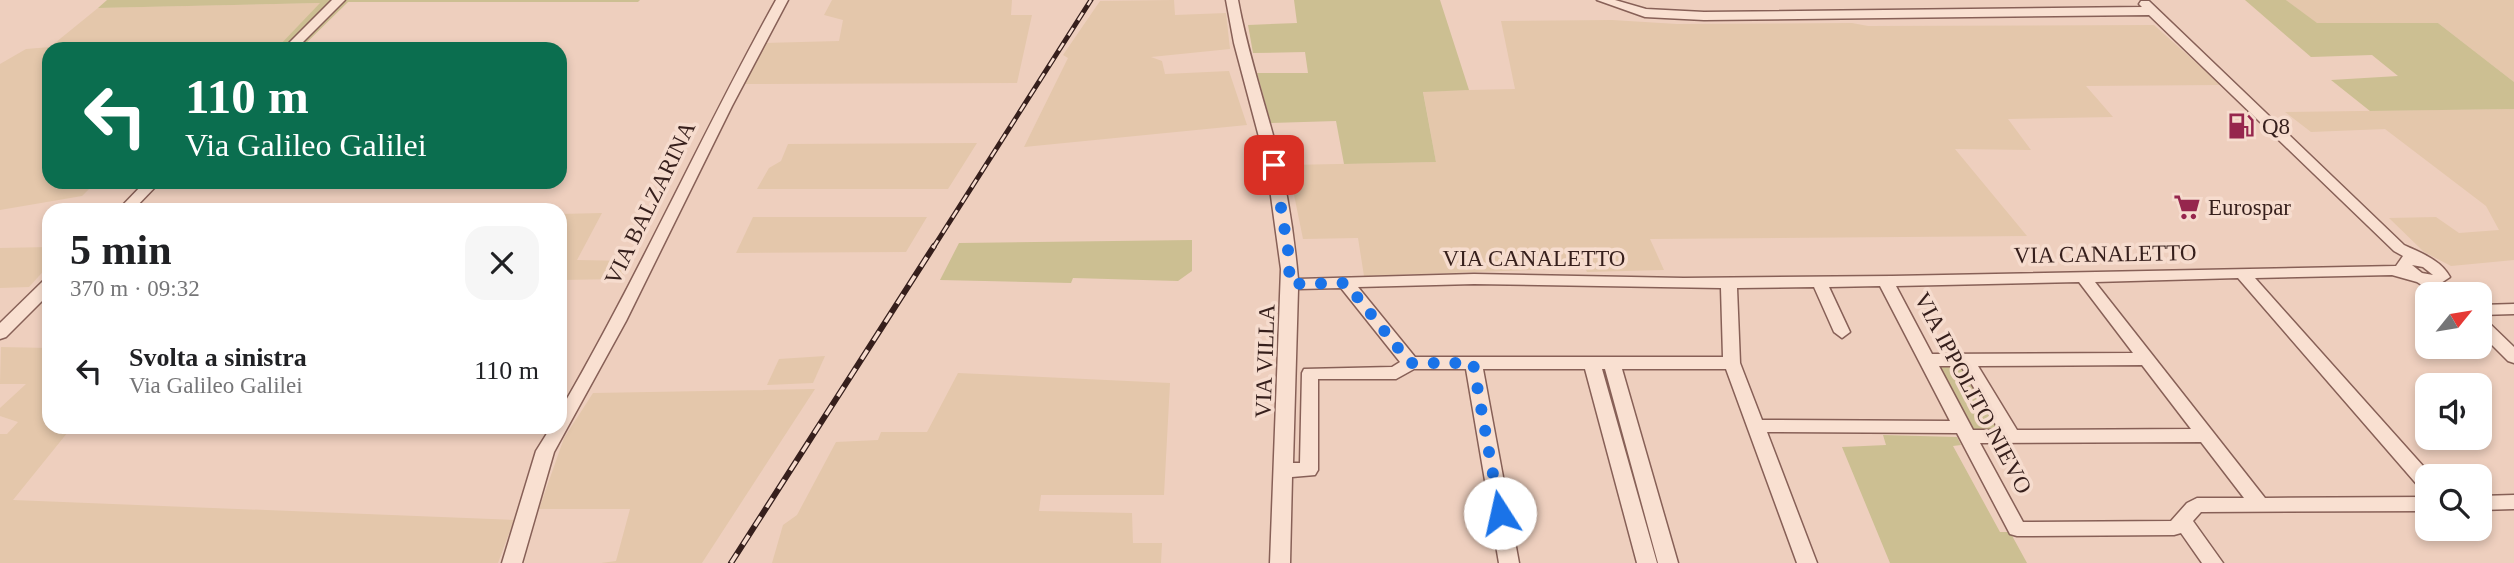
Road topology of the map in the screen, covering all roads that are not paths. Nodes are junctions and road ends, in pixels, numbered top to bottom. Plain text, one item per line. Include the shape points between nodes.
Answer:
1 (339, 0) edge
2 (782, 0) edge
3 (1232, 0) edge
4 (1603, 0) edge
5 (2141, 0) edge
6 (2152, 10) junction
7 (296, 42) edge
8 (146, 189) edge
9 (132, 203) edge
10 (2400, 261) junction
11 (2242, 273) junction
12 (2422, 273) junction
13 (2083, 277) junction
14 (1819, 281) junction
15 (1885, 281) junction
16 (1729, 282) junction
17 (2433, 282) edge
18 (2444, 282) edge
19 (1346, 283) junction
20 (1290, 284) junction
21 (42, 292) edge
22 (2514, 309) edge
23 (2492, 310) edge
24 (1842, 332) dead end
25 (0, 333) edge
26 (2492, 336) edge
27 (2514, 357) edge
28 (2147, 359) junction
29 (1928, 360) junction
30 (1966, 360) junction
31 (1410, 363) junction
32 (1473, 363) junction
33 (1592, 363) junction
34 (1612, 363) junction
35 (1732, 363) junction
36 (567, 415) edge
37 (1755, 426) junction
38 (1966, 432) junction
39 (556, 434) edge
40 (2206, 435) junction
41 (2011, 436) junction
42 (2415, 469) edge
43 (1283, 470) junction
44 (2514, 502) edge
45 (2415, 503) edge
46 (2492, 503) edge
47 (2260, 505) junction
48 (2183, 522) junction
49 (512, 563) edge
50 (1280, 563) edge
51 (1510, 563) edge
52 (1647, 563) edge
53 (1668, 563) edge
54 (1807, 563) edge
55 (2213, 563) edge

1 - 7 street
2 - 36 street, VIA BALZARINA
3 - 20 street, VIA VILLA via 1242,58 1274,165
4 - 6 street via 1645,13 1704,16
5 - 6 street
6 - 10 street
8 - 9 street
10 - 11 street, VIA CANALETTO
10 - 12 street, VIA CANALETTO
10 - 12 street
11 - 13 street, VIA CANALETTO
11 - 42 street
12 - 17 street
12 - 18 street via 2435,280 2442,277
13 - 15 street, VIA CANALETTO
13 - 28 street
14 - 15 street, VIA CANALETTO
14 - 16 street, VIA CANALETTO
14 - 24 street
15 - 29 street, VIA IPPOLITO NIEVO
16 - 19 street, VIA CANALETTO via 1474,279
16 - 35 street
19 - 20 street, VIA CANALETTO
19 - 31 street
20 - 43 street, VIA VILLA
21 - 25 street
22 - 23 street
26 - 27 street
28 - 30 street
28 - 40 street
29 - 30 street
29 - 38 street, VIA IPPOLITO NIEVO
30 - 41 street
31 - 32 street
31 - 43 street via 1396,373 1310,373 1309,470
32 - 33 street
32 - 51 street
33 - 34 street
33 - 52 street
34 - 35 street
34 - 53 street
35 - 37 street
37 - 38 street
37 - 54 street
38 - 41 street
38 - 48 street, VIA IPPOLITO NIEVO via 2017,529 2175,528
39 - 49 street, VIA BALZARINA via 545,451
40 - 41 street
40 - 47 street
43 - 50 street, VIA VILLA
44 - 46 street
45 - 47 street
47 - 48 street via 2197,505
48 - 55 street

